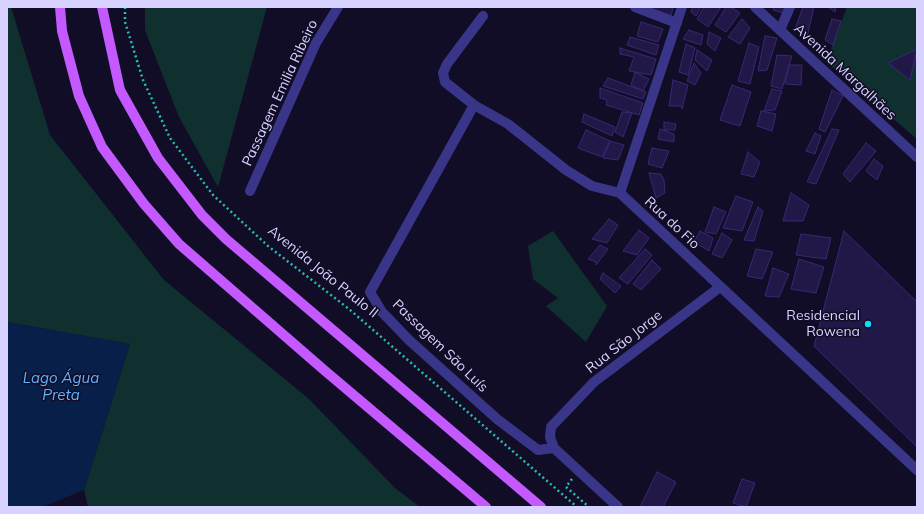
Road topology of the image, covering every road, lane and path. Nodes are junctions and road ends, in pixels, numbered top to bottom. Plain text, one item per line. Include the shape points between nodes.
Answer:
1 (60, 7) edge
2 (102, 7) edge
3 (125, 7) edge
4 (338, 7) edge
5 (635, 7) edge
6 (682, 7) edge
7 (755, 7) edge
8 (790, 7) edge
9 (483, 16) dead end
10 (677, 23) junction
11 (780, 30) junction
12 (474, 105) junction
13 (917, 157) edge
14 (250, 191) dead end
15 (620, 193) junction
16 (720, 287) junction
17 (554, 448) junction
18 (917, 470) edge
19 (486, 507) edge
20 (541, 507) edge
21 (577, 507) edge
22 (618, 507) edge

1 - 19 main road via 62,31 79,96 102,147 144,204 180,244
2 - 20 main road via 120,90 158,158 202,215 232,244
3 - 21 path, Avenida João Paulo II via 126,22 143,80 167,132 213,195 268,246 349,309
4 - 14 street, Passagem Emilia Ribeiro via 316,43
5 - 10 street
6 - 10 street
7 - 11 street, Avenida Margalhães
8 - 11 street
9 - 12 street, Rua do Fio via 447,64 443,74 445,82
10 - 15 street
11 - 13 street, Avenida Margalhães
12 - 15 street, Rua do Fio via 508,124 566,170 592,186
12 - 17 street, Passagem São Luís via 370,292 382,312 409,340 497,419 538,450
15 - 16 street, Rua do Fio
16 - 17 street, Rua São Jorge via 594,382 551,426 550,437
16 - 18 street, Rua do Fio
17 - 22 street

